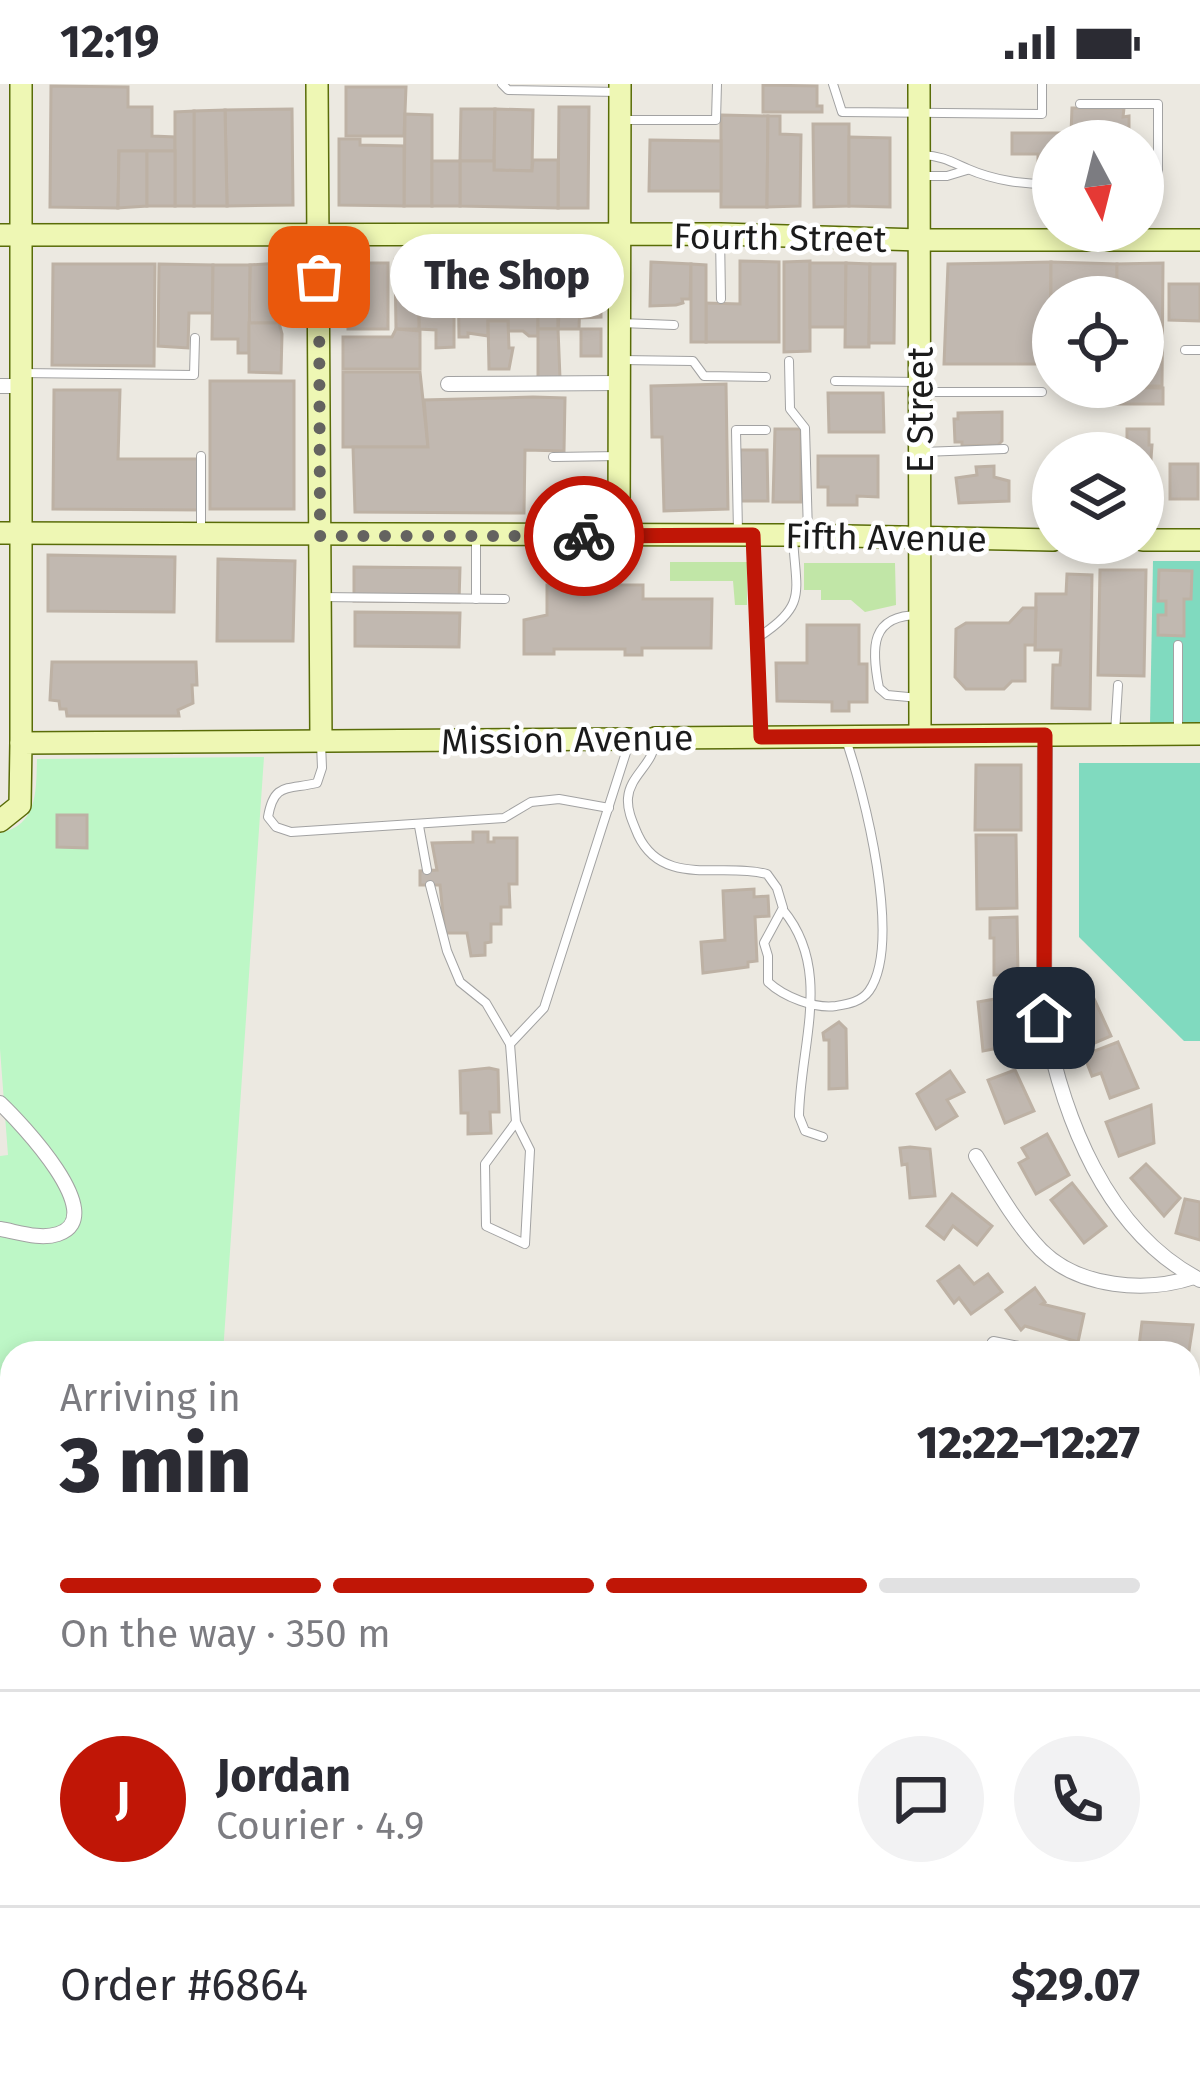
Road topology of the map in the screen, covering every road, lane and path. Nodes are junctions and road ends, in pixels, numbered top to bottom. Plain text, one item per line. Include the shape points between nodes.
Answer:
1 (21, 84) edge
2 (317, 84) edge
3 (502, 84) edge
4 (717, 84) edge
5 (833, 84) edge
6 (919, 84) edge
7 (1042, 84) edge
8 (620, 88) edge
9 (1080, 104) dead end
10 (920, 115) junction
11 (620, 120) junction
12 (1158, 120) edge
13 (920, 165) junction
14 (969, 169) junction
15 (1032, 185) edge
16 (318, 233) junction
17 (621, 234) junction
18 (720, 234) junction
19 (10, 235) edge
20 (1032, 238) edge
21 (1164, 239) edge
22 (920, 240) junction
23 (1200, 240) edge
24 (721, 299) dead end
25 (620, 322) junction
26 (674, 325) dead end
27 (195, 338) dead end
28 (1185, 350) dead end
29 (1200, 350) edge
30 (620, 360) junction
31 (789, 361) dead end
32 (766, 376) dead end
33 (835, 381) dead end
34 (13, 382) edge
35 (619, 383) junction
36 (448, 384) dead end
37 (920, 387) junction
38 (1032, 392) edge
39 (766, 430) dead end
40 (1004, 449) dead end
41 (920, 452) junction
42 (202, 456) dead end
43 (620, 456) junction
44 (553, 457) dead end
45 (10, 533) edge
46 (201, 535) junction
47 (476, 535) junction
48 (745, 535) junction
49 (801, 535) junction
50 (320, 536) junction
51 (619, 536) junction
52 (920, 539) junction
53 (1032, 540) edge
54 (1164, 540) edge
55 (1200, 540) edge
56 (320, 597) junction
57 (476, 599) junction
58 (505, 599) dead end
59 (920, 615) junction
60 (759, 637) junction
61 (1178, 645) dead end
62 (1118, 685) dead end
63 (920, 698) junction
64 (1115, 734) junction
65 (1189, 734) edge
66 (920, 735) junction
67 (1045, 735) junction
68 (845, 736) junction
69 (761, 737) junction
70 (655, 738) junction
71 (631, 739) junction
72 (321, 741) junction
73 (21, 743) junction
74 (608, 808) junction
75 (0, 821) edge
76 (419, 826) junction
77 (427, 870) dead end
78 (430, 885) dead end
79 (782, 908) junction
80 (812, 1004) junction
81 (510, 1044) junction
82 (0, 1103) edge
83 (516, 1123) junction
84 (823, 1137) dead end
85 (976, 1156) dead end
86 (0, 1229) edge
87 (1197, 1279) edge

1 - 19 street
2 - 16 street
3 - 8 lane
4 - 11 lane via 716,120
5 - 10 lane via 842,112
6 - 10 street, E Street
7 - 10 lane via 1042,114
8 - 11 street
9 - 12 lane via 1158,104
10 - 13 street, E Street
11 - 17 street
13 - 14 lane via 947,176
13 - 14 lane via 947,156
13 - 22 street, E Street
14 - 15 lane
16 - 17 street, Fourth Street
16 - 19 street, Fourth Street
16 - 50 street
17 - 18 street, Fourth Street
17 - 25 street
18 - 22 street, Fourth Street
18 - 24 lane
19 - 34 street
20 - 22 street, Fourth Street
21 - 23 street, Fourth Street
22 - 37 street, E Street
25 - 26 lane
25 - 30 street
27 - 34 lane via 194,375
28 - 29 lane
30 - 32 lane via 692,361 704,376
30 - 35 street
31 - 49 lane via 790,410 806,428
33 - 37 lane
34 - 45 street
35 - 36 street
35 - 43 street
37 - 38 lane
37 - 41 street, E Street
39 - 48 lane via 736,430
40 - 41 lane
41 - 52 street, E Street
42 - 46 lane
43 - 44 lane
43 - 51 street
45 - 46 street, Fifth Avenue
45 - 73 street
46 - 50 street, Fifth Avenue
47 - 50 street, Fifth Avenue
47 - 51 street, Fifth Avenue
47 - 57 lane
48 - 49 street, Fifth Avenue
48 - 51 street, Fifth Avenue
48 - 60 lane
49 - 52 street, Fifth Avenue
49 - 60 lane via 789,617
50 - 56 street
52 - 53 street, Fifth Avenue
52 - 59 street, E Street
54 - 55 street
56 - 57 lane
56 - 72 street
57 - 58 lane
59 - 63 street, E Street
59 - 63 lane via 885,623 875,656 879,688
60 - 69 lane
61 - 65 lane
62 - 64 lane
63 - 66 street, E Street
64 - 65 street, Mission Avenue
64 - 67 street, Mission Avenue
66 - 67 street, Mission Avenue
66 - 68 street, Mission Avenue
67 - 87 street via 1044,1018 1051,1057 1078,1135 1125,1220
68 - 69 street, Mission Avenue
68 - 80 lane via 877,869 883,936 870,991 857,1002
69 - 70 street, Mission Avenue
70 - 71 street, Mission Avenue
70 - 79 lane via 652,758 628,790 627,807 647,850 677,868 767,874
71 - 72 street, Mission Avenue
71 - 74 lane
72 - 73 street, Mission Avenue
72 - 76 lane via 316,783 271,798 268,817 276,827
73 - 75 street via 20,805
74 - 76 lane via 559,799 530,802 504,818
74 - 81 lane via 544,1008
76 - 77 lane
78 - 81 lane via 460,982 486,1004
79 - 80 lane via 807,951
79 - 80 lane via 764,943 768,982
80 - 84 lane via 800,1116 806,1130
81 - 83 lane
82 - 86 street via 76,1205 68,1229 54,1236
83 - 83 lane via 485,1164 486,1226 526,1244 530,1150
85 - 87 street via 1043,1252 1087,1277 1131,1286

